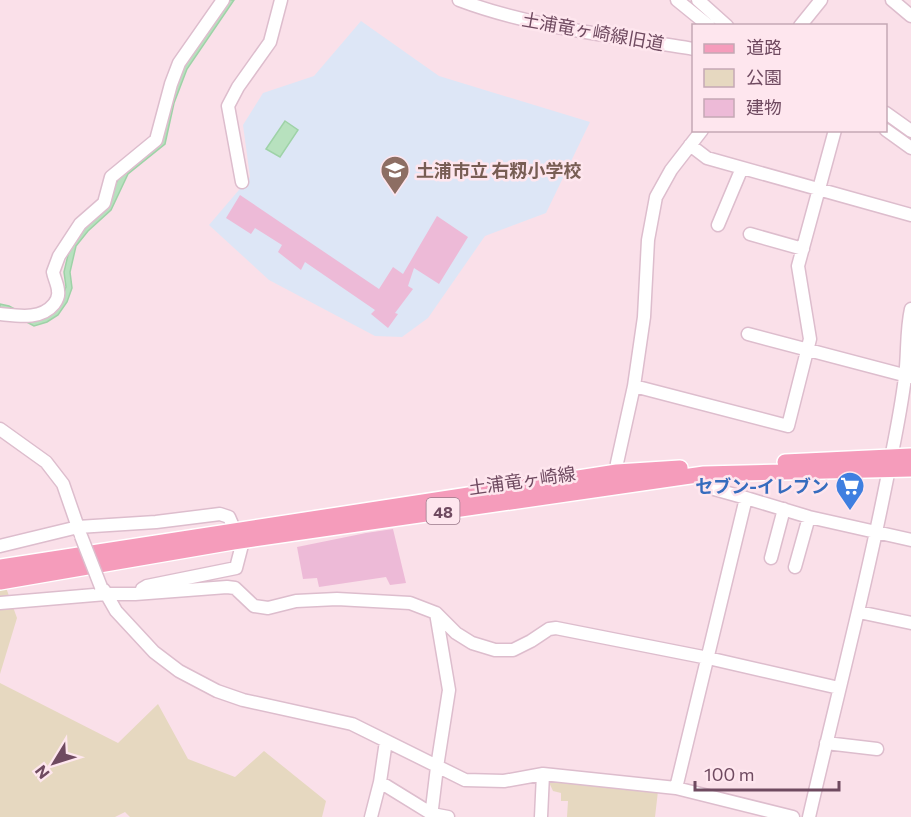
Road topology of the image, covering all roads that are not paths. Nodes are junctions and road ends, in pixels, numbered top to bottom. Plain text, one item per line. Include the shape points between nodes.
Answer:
1 (223, 0) edge
2 (281, 0) edge
3 (459, 0) edge
4 (678, 0) edge
5 (698, 0) edge
6 (821, 0) edge
7 (892, 0) edge
8 (911, 16) edge
9 (707, 24) edge
10 (725, 24) edge
11 (802, 24) edge
12 (692, 49) edge
13 (887, 114) edge
14 (887, 131) edge
15 (911, 131) edge
16 (700, 132) edge
17 (834, 132) edge
18 (690, 145) junction
19 (911, 148) edge
20 (742, 168) junction
21 (242, 182) dead end
22 (820, 190) junction
23 (911, 215) edge
24 (718, 225) dead end
25 (750, 234) dead end
26 (803, 249) junction
27 (911, 309) edge
28 (0, 314) edge
29 (909, 324) edge
30 (748, 334) dead end
31 (807, 349) junction
32 (909, 352) edge
33 (908, 377) edge
34 (634, 386) junction
35 (0, 429) edge
36 (911, 456) edge
37 (890, 462) junction
38 (911, 469) edge
39 (704, 474) junction
40 (617, 479) junction
41 (746, 498) junction
42 (784, 509) junction
43 (809, 517) junction
44 (79, 531) junction
45 (875, 532) junction
46 (239, 536) junction
47 (911, 540) edge
48 (0, 546) edge
49 (771, 558) dead end
50 (0, 567) edge
51 (795, 567) dead end
52 (0, 582) edge
53 (104, 590) junction
54 (135, 594) junction
55 (0, 603) edge
56 (859, 612) junction
57 (436, 613) junction
58 (911, 623) edge
59 (708, 658) junction
60 (839, 688) junction
61 (386, 741) junction
62 (826, 743) junction
63 (877, 749) dead end
64 (437, 767) junction
65 (543, 774) junction
66 (380, 782) junction
67 (676, 788) junction
68 (432, 815) edge
69 (372, 817) edge
70 (448, 817) edge
71 (541, 817) edge
72 (793, 817) edge
73 (809, 817) edge

1 - 28 street via 179,63 156,140 111,177 104,203 80,224 59,255 53,272 58,297 52,306 33,316
2 - 21 street via 270,42 228,106
3 - 12 street, 土浦竜ヶ崎線旧道 via 517,18
4 - 9 street
5 - 10 street
6 - 11 street
7 - 8 street
13 - 15 street
14 - 19 street
16 - 18 street
17 - 22 street
18 - 20 street via 707,158
18 - 34 street via 656,197
20 - 22 street
20 - 24 street
22 - 23 street
22 - 26 street
25 - 26 street
26 - 31 street via 798,266 810,339
27 - 29 street
29 - 32 street
30 - 31 street
31 - 33 street
31 - 34 street via 788,426
32 - 33 street
33 - 37 street
34 - 40 street
35 - 44 street via 46,462 63,484
36 - 37 main road, 土浦竜ヶ崎線 / 48
37 - 38 main road, 土浦竜ヶ崎線 / 48
37 - 39 main road, 土浦竜ヶ崎線 / 48
37 - 40 main road, 土浦竜ヶ崎線 / 48
37 - 45 street
39 - 40 main road, 土浦竜ヶ崎線 / 48
39 - 41 street via 714,489
40 - 46 main road, 土浦竜ヶ崎線 / 48
41 - 42 street
41 - 59 street
42 - 43 street
42 - 49 street
43 - 45 street
43 - 51 street
44 - 46 street via 220,514 229,517
44 - 48 street
44 - 53 street, bridge
45 - 47 street
45 - 56 street
46 - 50 main road, 土浦竜ヶ崎線 / 48
46 - 52 main road, 土浦竜ヶ崎線 / 48
46 - 54 street via 236,568 147,586
53 - 54 street
53 - 55 street
53 - 61 street via 116,611 154,652 217,691 352,724
54 - 57 street via 226,587 235,588 254,606 268,608 337,598 410,603
56 - 58 street
56 - 60 street
57 - 59 street via 456,633 495,650 513,650 556,628
57 - 64 street via 448,690
59 - 60 street
59 - 67 street
60 - 62 street
61 - 64 street
61 - 66 street
62 - 63 street
62 - 73 street
64 - 65 street via 465,780 504,781
64 - 68 street
65 - 67 street
65 - 71 street
66 - 68 street
66 - 69 street
67 - 72 street
68 - 70 street

